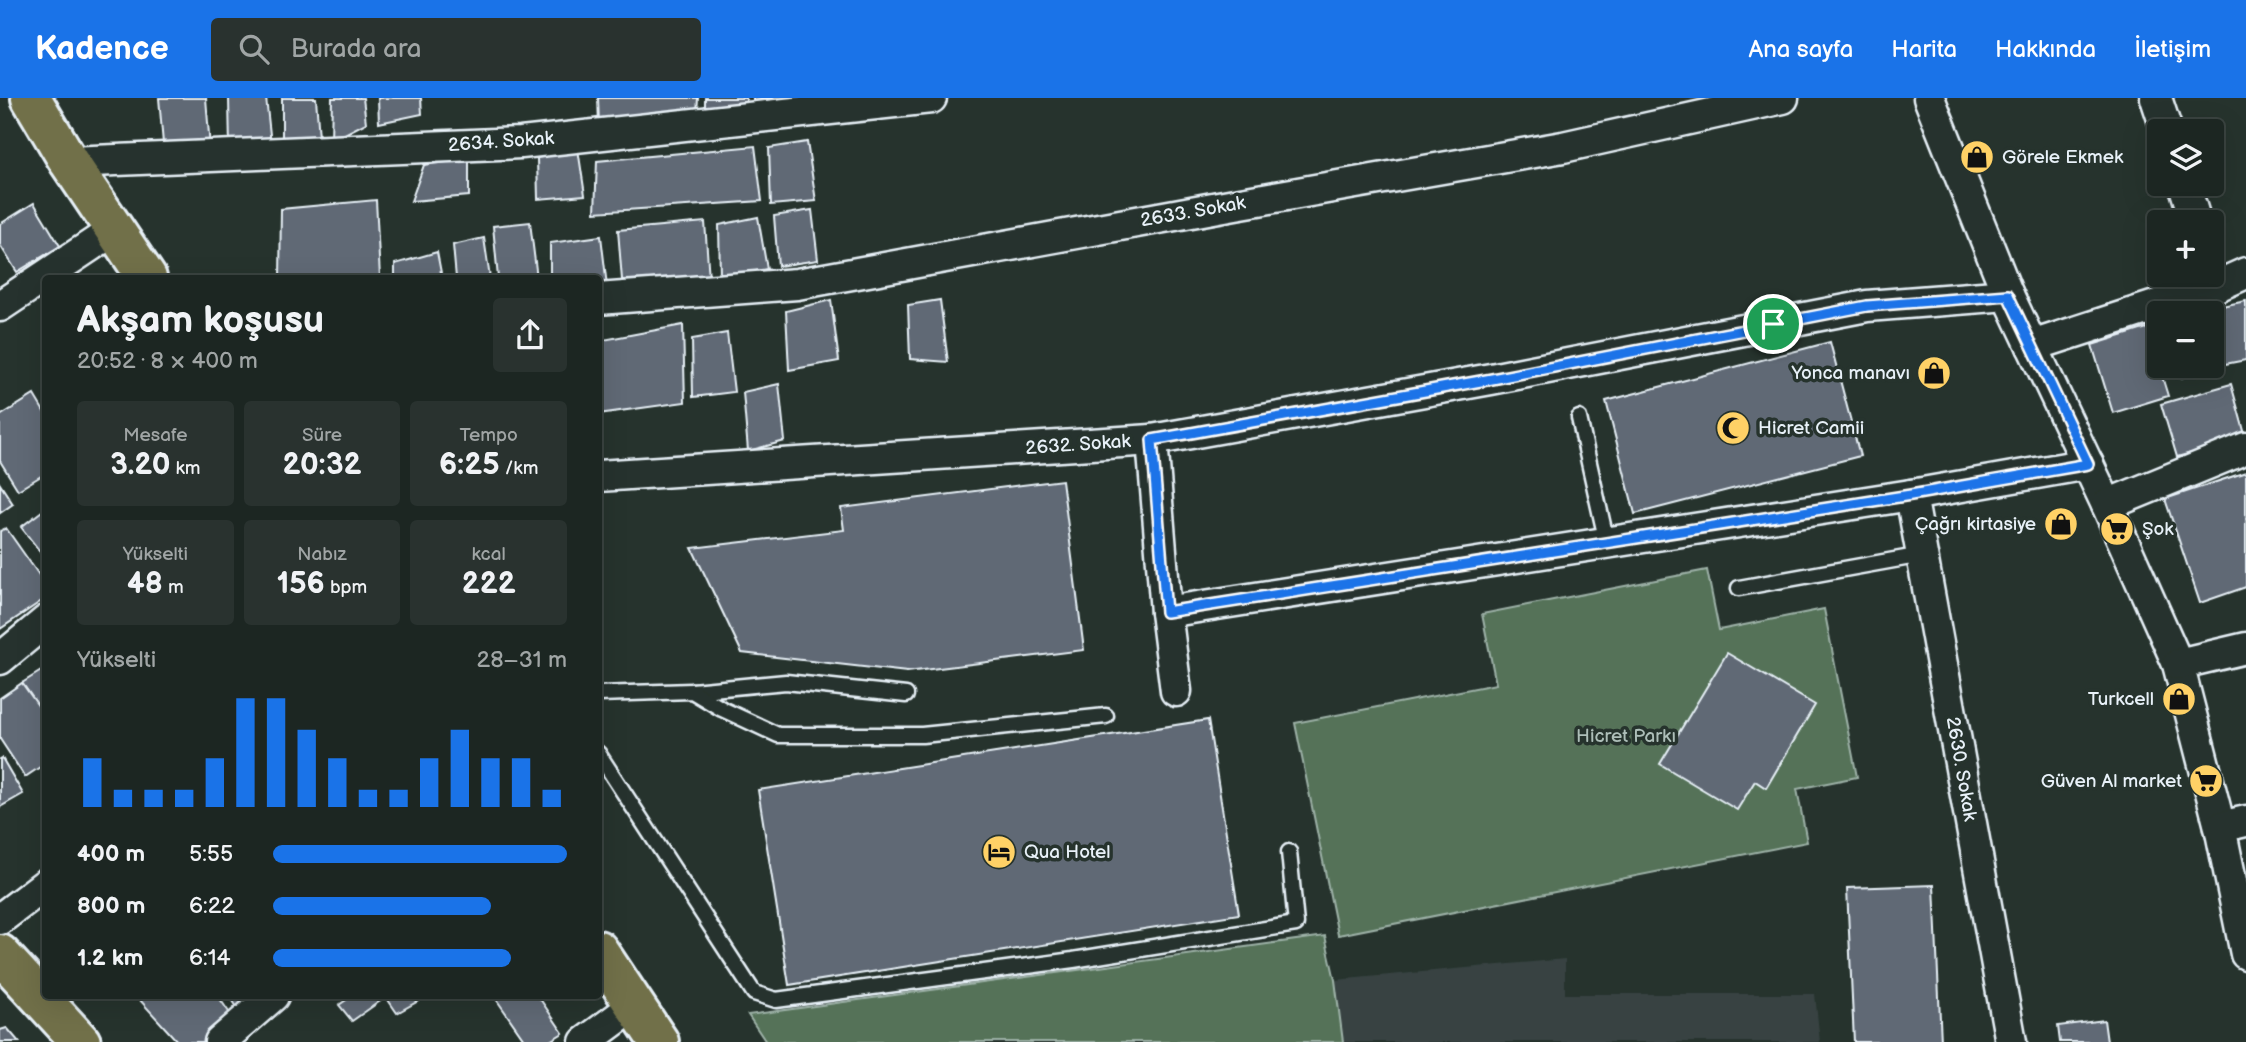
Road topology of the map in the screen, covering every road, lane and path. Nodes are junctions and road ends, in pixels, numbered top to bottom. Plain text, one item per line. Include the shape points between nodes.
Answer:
1 (31, 98) edge
2 (928, 98) edge
3 (1783, 98) edge
4 (1928, 98) edge
5 (2156, 98) edge
6 (2163, 119) edge
7 (69, 162) junction
8 (114, 230) junction
9 (2246, 273) edge
10 (46, 275) edge
11 (145, 275) edge
12 (2224, 276) edge
13 (42, 278) edge
14 (2190, 287) edge
15 (2008, 295) junction
16 (602, 299) edge
17 (0, 306) edge
18 (2032, 346) junction
19 (1579, 418) dead end
20 (1152, 440) junction
21 (2246, 448) edge
22 (2088, 464) junction
23 (602, 476) edge
24 (1911, 495) junction
25 (2107, 505) junction
26 (1607, 543) junction
27 (1922, 555) junction
28 (1739, 588) dead end
29 (1166, 612) junction
30 (42, 624) edge
31 (2246, 648) edge
32 (0, 659) edge
33 (2178, 664) junction
34 (692, 691) junction
35 (1177, 691) dead end
36 (602, 694) edge
37 (906, 695) dead end
38 (1105, 716) dead end
39 (602, 759) edge
40 (2233, 824) edge
41 (1289, 852) dead end
42 (42, 887) edge
43 (0, 919) edge
44 (0, 954) edge
45 (2246, 954) edge
46 (602, 956) edge
47 (270, 999) edge
48 (635, 1006) junction
49 (81, 1042) edge
50 (220, 1042) edge
51 (585, 1042) edge
52 (659, 1042) edge
53 (2011, 1042) edge

1 - 7 main road
2 - 7 street, 2634. Sokak via 521,143
3 - 16 street, 2633. Sokak via 1563,147 797,284
4 - 15 street
5 - 6 street
7 - 8 main road
8 - 10 street
8 - 11 main road
9 - 12 street
13 - 17 street
14 - 18 street
15 - 18 street
15 - 20 street, 2632. Sokak via 1867,306
18 - 22 street
19 - 26 lane
20 - 23 street, 2632. Sokak
20 - 29 street
21 - 25 street
22 - 24 street
22 - 25 street
24 - 26 street
24 - 27 street, 2630. Sokak
25 - 33 street
26 - 29 street
27 - 28 lane
27 - 53 street, 2630. Sokak
29 - 35 street
30 - 32 street
31 - 33 street
33 - 40 street
34 - 36 lane
34 - 37 lane via 786,682
34 - 38 lane via 778,735 922,735
39 - 41 lane via 754,993 776,1000 1296,924
40 - 45 street
42 - 43 street
44 - 49 main road
46 - 48 main road
47 - 50 street
48 - 51 street
48 - 52 main road

